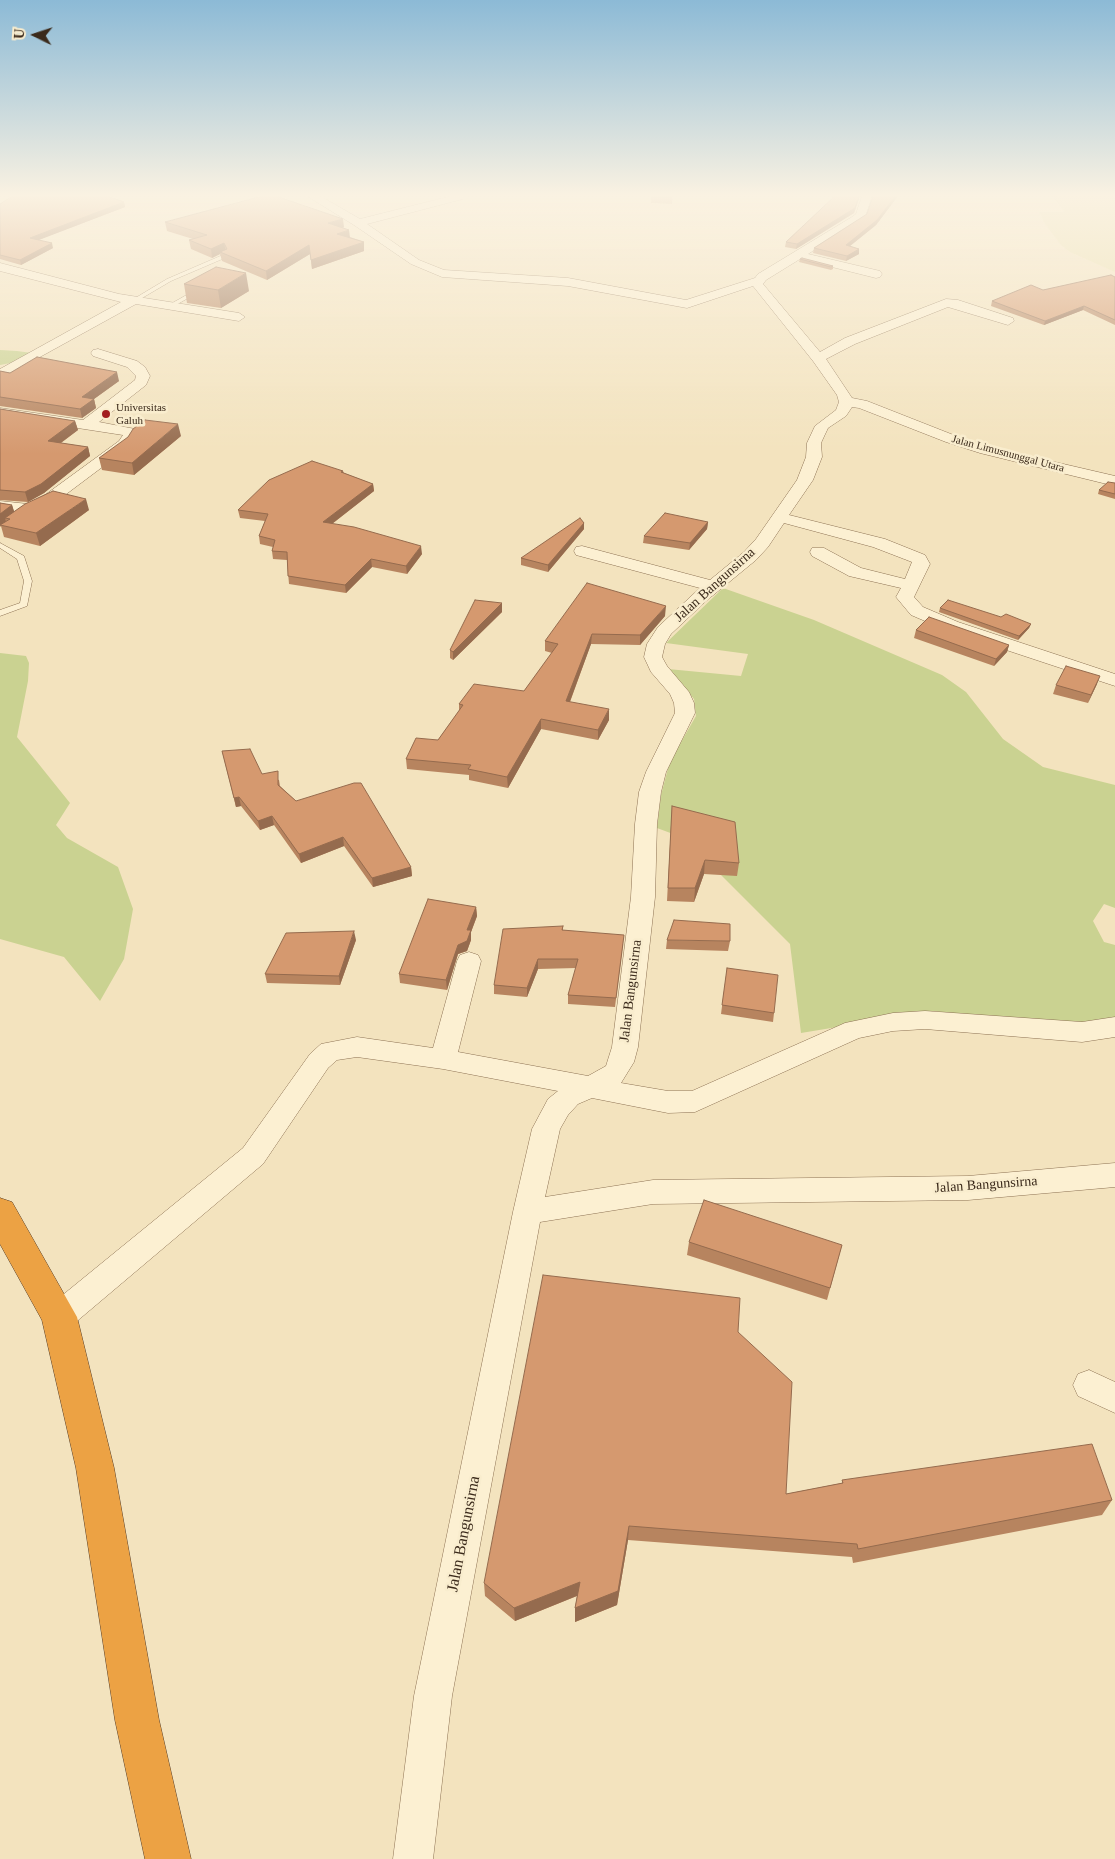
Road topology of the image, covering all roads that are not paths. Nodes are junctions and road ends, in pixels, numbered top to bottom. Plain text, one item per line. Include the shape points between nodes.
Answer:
1 (48, 280) edge
2 (170, 280) edge
3 (537, 280) edge
4 (758, 281) joint
5 (205, 287) edge
6 (135, 300) junction
7 (170, 306) junction
8 (240, 317) dead end
9 (1008, 321) dead end
10 (98, 353) dead end
11 (818, 358) junction
12 (0, 375) edge
13 (846, 402) junction
14 (0, 412) edge
15 (86, 424) junction
16 (1115, 482) edge
17 (0, 506) edge
18 (779, 517) junction
19 (0, 545) edge
20 (582, 551) dead end
21 (818, 552) dead end
22 (910, 585) junction
23 (713, 586) junction
24 (0, 613) edge
25 (1115, 680) edge
26 (469, 961) dead end
27 (1115, 1027) edge
28 (443, 1059) junction
29 (592, 1086) junction
30 (1115, 1175) edge
31 (0, 1212) edge
32 (527, 1212) junction
33 (59, 1317) junction
34 (168, 1859) edge
35 (413, 1859) edge

1 - 6 street
2 - 6 lane
3 - 4 street via 568,282 687,304
4 - 11 street via 759,288
5 - 7 lane
6 - 7 street
6 - 12 street
7 - 8 street
9 - 11 street via 946,303 867,334
10 - 15 street via 132,364 143,376 141,382
11 - 13 street via 844,394
13 - 16 street, Jalan Limusnunggal Utara via 862,404 985,450
13 - 18 street, Jalan Bangunsirna via 841,413 822,426 814,443 814,457 805,480
14 - 15 street
15 - 17 street via 131,434 118,448 27,512
18 - 22 street via 879,543 920,560
18 - 23 street, Jalan Bangunsirna via 750,556
19 - 24 lane via 21,558 28,580 24,604
20 - 23 street
21 - 22 street via 855,572
22 - 25 street via 905,597 917,611 952,626
23 - 29 street, Jalan Bangunsirna via 664,631 656,644 654,657 658,668 679,692 685,713 656,772 650,792 625,1047 614,1073
26 - 28 street
27 - 29 street via 1082,1032 925,1020 893,1022 854,1030 695,1100 668,1102
28 - 29 street
28 - 33 street via 357,1047 330,1051 319,1061 253,1156
29 - 32 street, Jalan Bangunsirna via 569,1097 550,1122
30 - 32 street, Jalan Bangunsirna via 968,1188 653,1192
31 - 33 highway
32 - 35 street, Jalan Bangunsirna via 433,1696
33 - 34 highway via 95,1468 136,1720

